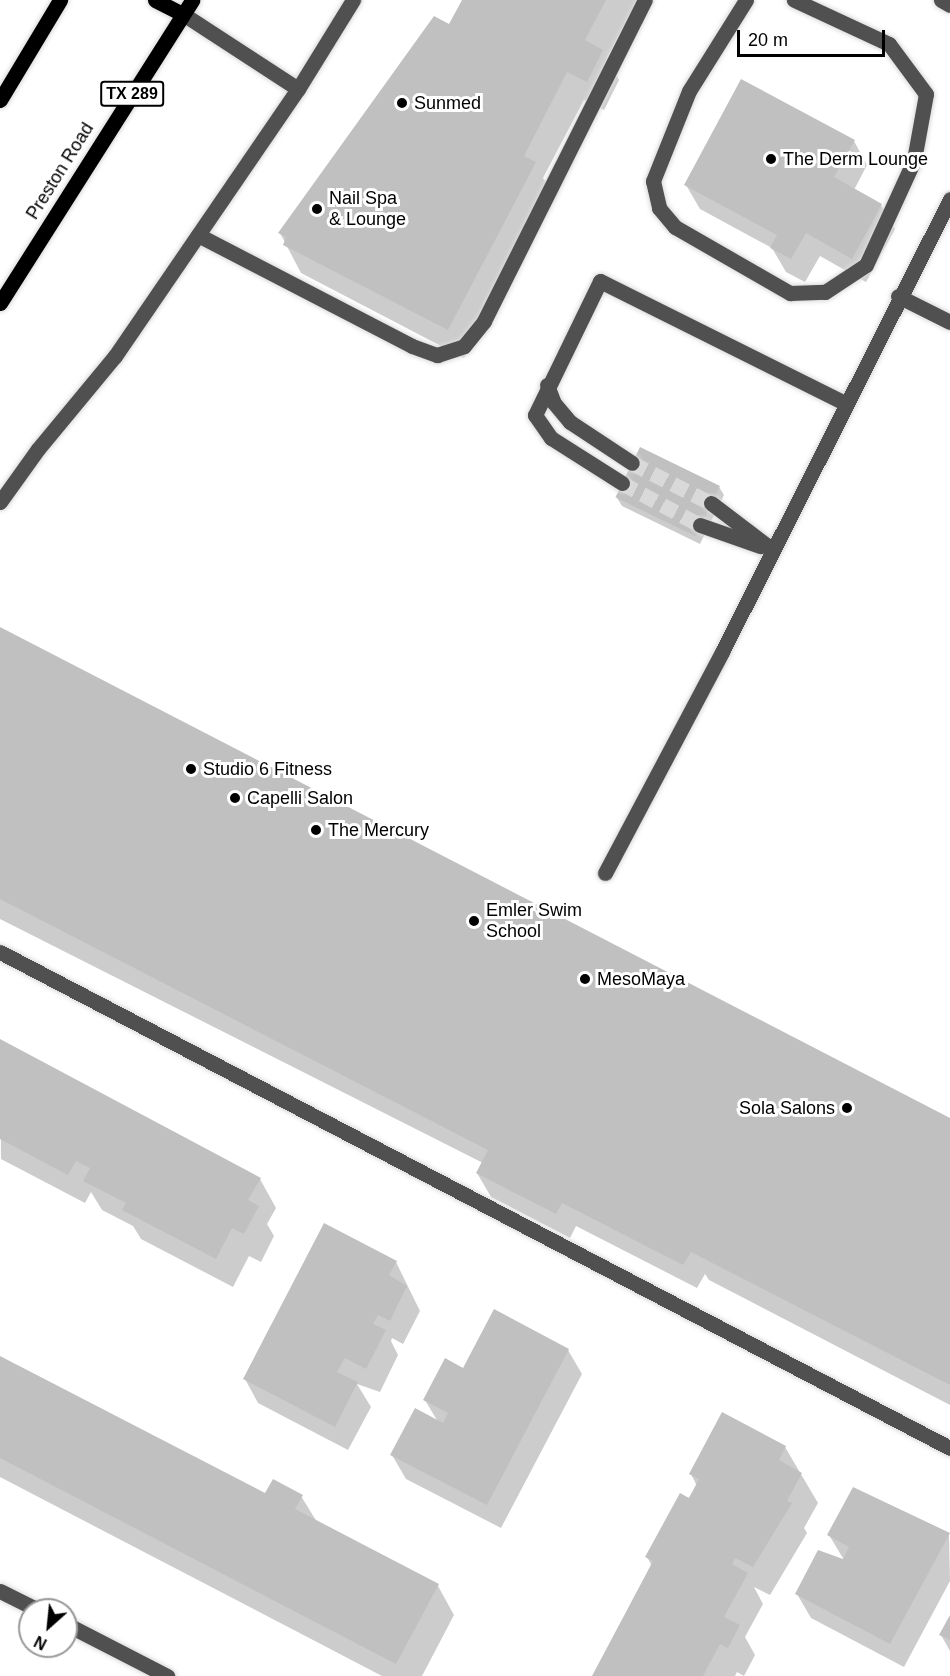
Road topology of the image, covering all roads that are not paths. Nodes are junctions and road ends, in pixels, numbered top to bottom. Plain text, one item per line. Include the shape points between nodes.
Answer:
1 (60, 0) edge
2 (155, 0) edge
3 (192, 0) edge
4 (353, 0) edge
5 (645, 0) edge
6 (746, 0) edge
7 (794, 0) edge
8 (941, 0) edge
9 (950, 5) edge
10 (183, 14) junction
11 (298, 89) junction
12 (0, 100) edge
13 (950, 199) edge
14 (198, 236) junction
15 (898, 296) junction
16 (0, 303) edge
17 (950, 322) edge
18 (547, 385) junction
19 (846, 403) junction
20 (632, 463) tunnel mouth
21 (622, 483) tunnel mouth
22 (0, 502) edge
23 (711, 504) tunnel mouth
24 (700, 525) tunnel mouth
25 (773, 550) junction
26 (605, 873) dead end
27 (0, 952) edge
28 (950, 1448) edge
29 (0, 1591) edge
30 (18, 1600) edge
31 (78, 1630) edge
32 (167, 1676) edge

1 - 12 main road
2 - 10 main road
3 - 10 main road, Preston Road / TX 289
4 - 11 street
5 - 14 street via 484,321 465,346 437,355 412,346
6 - 7 street via 689,91 653,181 659,208 675,227 790,293 825,291 866,264 914,160 926,94 889,45
8 - 9 street
10 - 11 street
10 - 16 main road, Preston Road / TX 289
11 - 14 street
13 - 15 street
14 - 22 street via 115,356
15 - 17 street
15 - 19 street
18 - 19 street via 600,281
18 - 20 street via 554,403 570,422
18 - 21 street via 535,415 550,438
19 - 25 street
23 - 25 street
24 - 25 street
25 - 26 street
27 - 28 street
29 - 30 street
31 - 32 street

